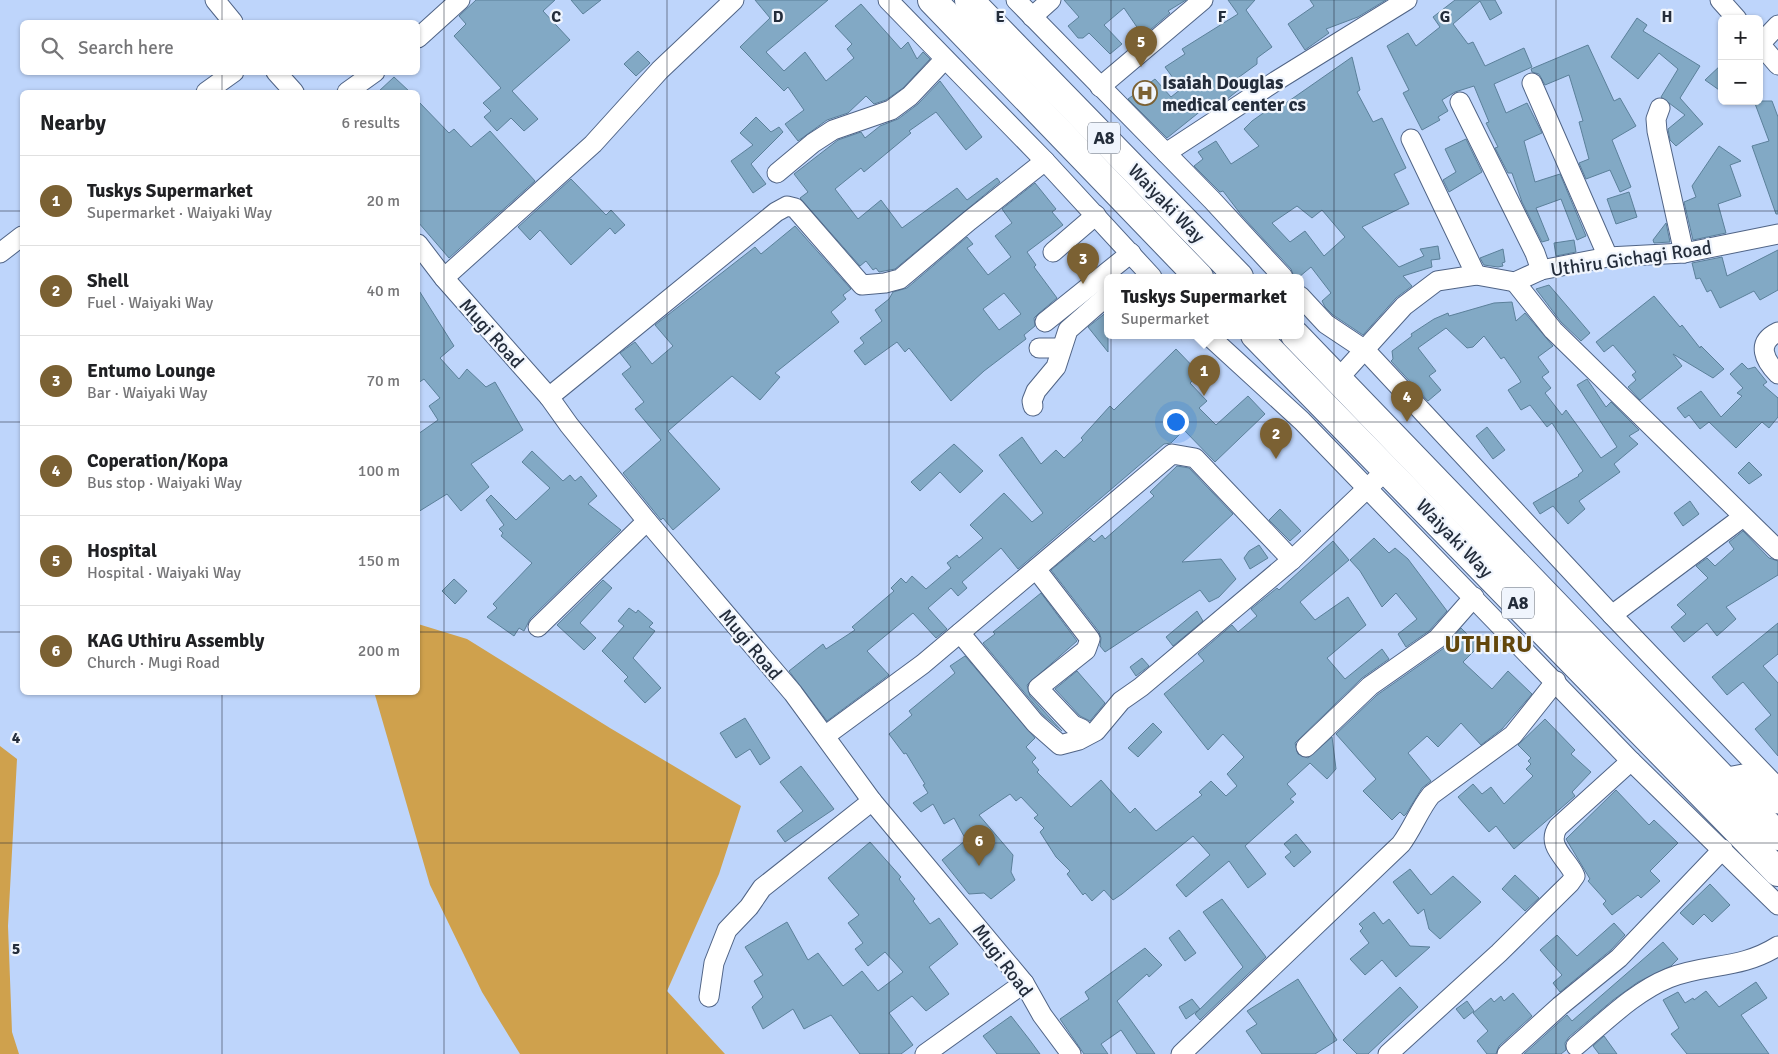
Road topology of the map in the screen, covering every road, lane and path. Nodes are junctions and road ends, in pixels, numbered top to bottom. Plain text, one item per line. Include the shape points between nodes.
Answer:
1 (215, 0) edge
2 (460, 0) edge
3 (734, 0) edge
4 (888, 0) edge
5 (932, 0) edge
6 (969, 0) edge
7 (1016, 0) edge
8 (1051, 0) edge
9 (1203, 0) edge
10 (1407, 0) edge
11 (1720, 0) edge
12 (1733, 15) edge
13 (1032, 17) junction
14 (231, 20) edge
15 (1778, 25) edge
16 (420, 36) edge
17 (1763, 41) edge
18 (1763, 48) edge
19 (945, 59) junction
20 (1778, 65) edge
21 (230, 75) edge
22 (279, 75) edge
23 (371, 75) edge
24 (1532, 83) dead end
25 (1100, 87) junction
26 (209, 90) edge
27 (292, 90) edge
28 (349, 90) edge
29 (1460, 102) dead end
30 (1660, 108) dead end
31 (1411, 139) dead end
32 (1166, 153) junction
33 (1045, 161) junction
34 (777, 173) dead end
35 (1096, 215) junction
36 (1778, 234) edge
37 (20, 238) edge
38 (420, 247) edge
39 (1053, 252) dead end
40 (1131, 253) junction
41 (1684, 253) junction
42 (0, 254) edge
43 (1608, 257) junction
44 (1541, 270) junction
45 (1104, 274) edge
46 (1105, 274) edge
47 (1142, 274) edge
48 (1196, 274) edge
49 (1236, 274) edge
50 (1280, 274) edge
51 (1476, 275) junction
52 (444, 278) junction
53 (1515, 282) junction
54 (1104, 298) edge
55 (1304, 300) edge
56 (1044, 322) dead end
57 (1778, 332) edge
58 (1260, 339) edge
59 (1298, 339) edge
60 (1224, 343) edge
61 (1040, 348) dead end
62 (1061, 348) junction
63 (1365, 350) junction
64 (1778, 374) edge
65 (1338, 379) junction
66 (549, 397) junction
67 (1033, 406) dead end
68 (1388, 469) junction
69 (1367, 488) junction
70 (1743, 517) junction
71 (647, 521) junction
72 (1778, 550) edge
73 (1292, 560) junction
74 (1036, 569) junction
75 (1474, 597) junction
76 (1612, 615) junction
77 (538, 627) dead end
78 (960, 633) junction
79 (1556, 682) junction
80 (1082, 729) dead end
81 (825, 736) junction
82 (1306, 747) dead end
83 (1631, 760) junction
84 (1722, 778) junction
85 (1778, 788) edge
86 (872, 801) junction
87 (1778, 804) edge
88 (1778, 836) edge
89 (1723, 849) junction
90 (1778, 872) edge
91 (1778, 904) edge
92 (1778, 946) edge
93 (1024, 983) junction
94 (709, 997) dead end
95 (1576, 1046) dead end
96 (925, 1054) edge
97 (1071, 1054) edge
98 (1181, 1054) edge
99 (1388, 1054) edge
100 (1507, 1054) edge

1 - 14 street
2 - 16 street
3 - 52 street via 660,70 594,144
4 - 19 street
5 - 48 highway, Waiyaki Way / A8
6 - 49 highway, Waiyaki Way / A8
7 - 13 street
8 - 13 street
9 - 25 street
10 - 32 street
11 - 12 street
13 - 25 street
15 - 17 street
18 - 20 street
19 - 33 street
19 - 34 street via 910,96 891,110 833,130
21 - 26 street
22 - 27 street
23 - 28 street
24 - 43 street
25 - 32 street
29 - 44 street
30 - 41 street via 1656,119
31 - 51 street
32 - 50 street
33 - 35 street
33 - 66 street via 900,279 885,283 862,285 794,208 787,206
35 - 39 street
35 - 40 street
36 - 41 street, Uthiru Gichagi Road
37 - 42 street
38 - 52 street, Mugi Road
40 - 46 street
40 - 47 street
41 - 43 street, Uthiru Gichagi Road
43 - 44 street, Uthiru Gichagi Road
44 - 53 street, Uthiru Gichagi Road
45 - 56 street
51 - 53 street
51 - 63 street via 1437,281 1420,292
52 - 66 street, Mugi Road
53 - 70 street via 1552,330
54 - 62 street via 1068,330
55 - 63 street via 1326,324
57 - 64 street via 1766,344 1764,354
58 - 68 highway, Waiyaki Way / A8
59 - 65 highway, Waiyaki Way / A8
60 - 69 street
61 - 62 street
62 - 67 street via 1053,372 1034,395
63 - 65 street
63 - 76 street
65 - 84 highway, Waiyaki Way / A8
66 - 71 street, Mugi Road
68 - 69 street
68 - 90 highway, Waiyaki Way / A8
69 - 73 street
69 - 75 street
70 - 72 street
70 - 76 street
71 - 77 street
71 - 81 street, Mugi Road via 793,693
73 - 74 street via 1195,458 1172,454
73 - 78 street via 1121,701 1096,731 1060,745 1035,723
74 - 78 street
74 - 80 street via 1090,639 1086,650 1038,688 1073,725
75 - 79 street
75 - 82 street via 1437,639 1370,686
76 - 85 street
78 - 81 street
79 - 83 street
79 - 98 street via 1512,736 1431,795 1397,849
81 - 86 street, Mugi Road
83 - 89 street
83 - 99 street via 1553,834 1554,845 1575,876 1570,883 1499,954
84 - 87 street via 1743,774
84 - 88 highway, Waiyaki Way / A8
86 - 93 street, Mugi Road
86 - 94 street via 762,888 727,930 714,963
89 - 91 street
89 - 100 street via 1619,958
92 - 95 street via 1747,962 1669,978 1646,990
93 - 96 street
93 - 97 street, Mugi Road via 1042,1016

